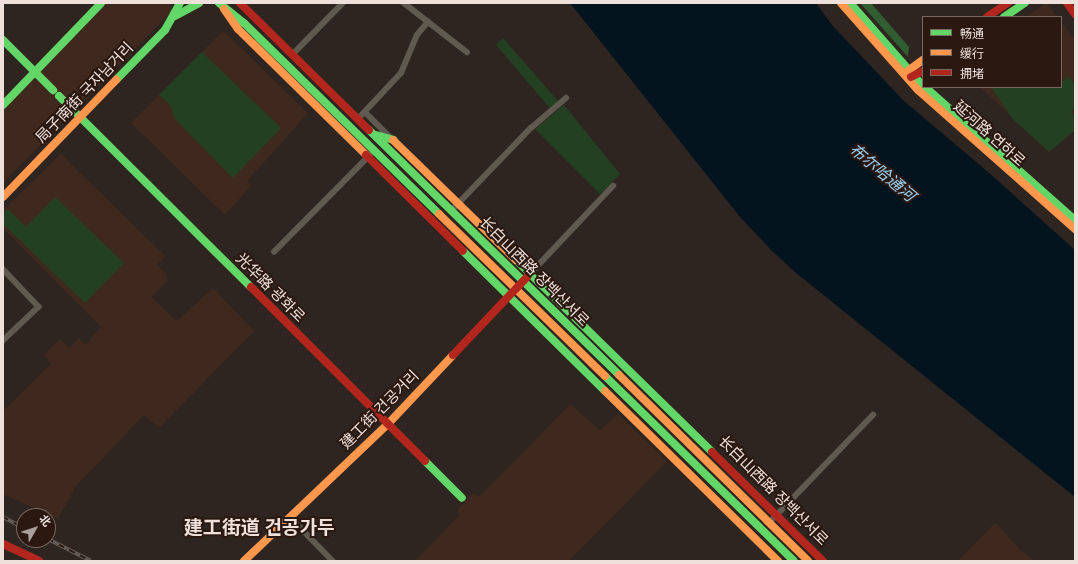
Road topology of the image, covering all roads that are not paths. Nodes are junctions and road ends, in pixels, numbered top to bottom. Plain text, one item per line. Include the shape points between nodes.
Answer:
1 (101, 3) edge
2 (174, 3) edge
3 (180, 3) edge
4 (199, 3) edge
5 (240, 3) edge
6 (343, 3) edge
7 (404, 3) edge
8 (841, 3) edge
9 (850, 3) edge
10 (1008, 3) edge
11 (1025, 3) edge
12 (1067, 3) edge
13 (221, 5) edge
14 (1075, 14) edge
15 (176, 16) junction
16 (988, 16) edge
17 (1006, 16) edge
18 (428, 22) junction
19 (3, 40) edge
20 (467, 52) dead end
21 (292, 55) junction
22 (922, 61) edge
23 (922, 71) edge
24 (35, 72) junction
25 (910, 75) junction
26 (922, 84) edge
27 (922, 86) edge
28 (924, 88) edge
29 (926, 88) edge
30 (53, 90) dead end
31 (59, 96) dead end
32 (566, 98) dead end
33 (3, 105) edge
34 (365, 112) junction
35 (81, 119) junction
36 (358, 119) junction
37 (374, 135) junction
38 (393, 140) junction
39 (371, 153) junction
40 (613, 186) dead end
41 (3, 196) edge
42 (458, 203) junction
43 (451, 210) junction
44 (1075, 220) edge
45 (1075, 229) edge
46 (274, 252) dead end
47 (3, 269) edge
48 (530, 274) junction
49 (523, 282) junction
50 (516, 290) junction
51 (510, 297) junction
52 (3, 341) edge
53 (873, 415) dead end
54 (387, 425) junction
55 (462, 498) dead end
56 (776, 515) junction
57 (291, 518) junction
58 (769, 523) junction
59 (3, 544) edge
60 (30, 559) edge
61 (39, 561) edge
62 (244, 561) edge
63 (333, 561) edge
64 (778, 561) edge
65 (794, 561) edge
66 (808, 561) edge
67 (823, 561) edge

1 - 24 main road
2 - 15 main road
3 - 15 main road, 局子南街 국자남거리
4 - 15 main road
5 - 21 main road, 长白山西路 장백산서로
6 - 21 street
7 - 18 street
8 - 25 main road, 延河路 연하로
9 - 25 main road, 延河路 연하로
10 - 16 main road
11 - 17 main road
12 - 14 main road
13 - 39 main road, 长白山西路 장백산서로 via 244,23
15 - 35 main road, 局子南街 국자남거리
18 - 20 street
18 - 34 street via 418,35 401,73
19 - 24 main road
21 - 36 main road, 长白山西路 장백산서로
22 - 25 main road
23 - 25 main road
24 - 30 main road
24 - 33 main road
25 - 26 main road, 延河路 연하로
25 - 27 main road, 延河路 연하로
28 - 45 main road, 延河路 연하로
29 - 44 main road, 延河路 연하로
31 - 35 main road, 光华路 광화로
32 - 42 street via 531,128
34 - 36 street
34 - 38 street
35 - 41 main road, 局子南街 국자남거리
35 - 54 main road, 光华路 광화로
36 - 37 main road, 长白山西路 장백산서로
37 - 38 main road
37 - 43 main road, 长白山西路 장백산서로
38 - 42 main road, 长白山西路 장백산서로
39 - 46 street
39 - 50 main road, 长白山西路 장백산서로
39 - 51 main road, 长白山西路 장백산서로
40 - 48 street
42 - 43 street
42 - 48 main road, 长白山西路 장백산서로
43 - 49 main road, 长白山西路 장백산서로
47 - 52 street via 39,307
48 - 49 main road, 建工街 건공거리
48 - 56 main road, 长白山西路 장백산서로
49 - 50 main road, 建工街 건공거리
49 - 58 main road, 长白山西路 장백산서로
50 - 51 main road, 建工街 건공거리
50 - 65 main road, 长白山西路 장백산서로
51 - 54 main road, 建工街 건공거리
51 - 64 main road, 长白山西路 장백산서로
53 - 56 street
54 - 55 main road, 光华路 광화로
54 - 57 main road, 建工街 건공거리
56 - 58 street
56 - 67 main road, 长白山西路 장백산서로
57 - 62 main road, 建工街 건공거리
57 - 63 street
58 - 66 main road, 长白山西路 장백산서로
59 - 60 main road
60 - 61 main road

